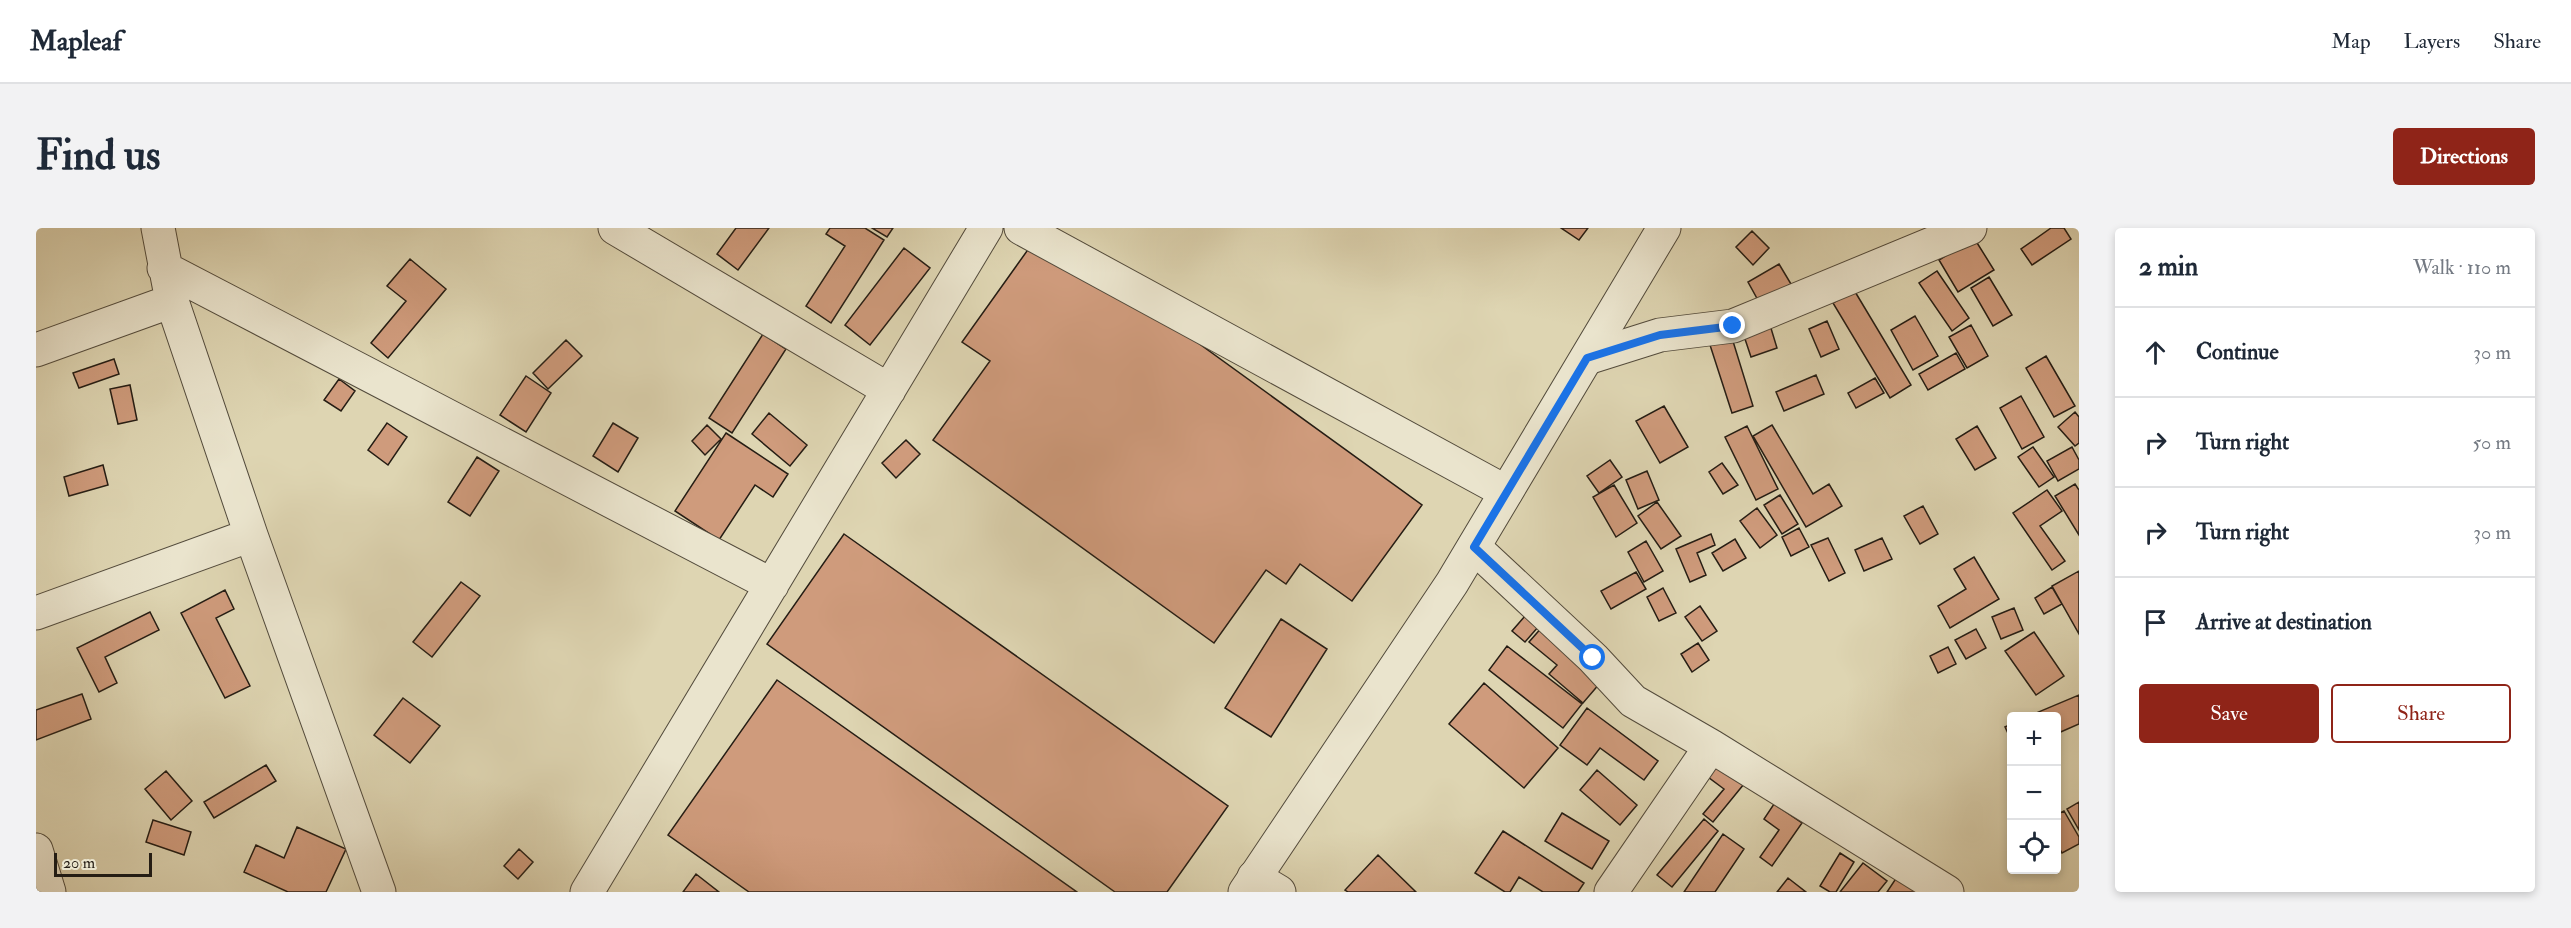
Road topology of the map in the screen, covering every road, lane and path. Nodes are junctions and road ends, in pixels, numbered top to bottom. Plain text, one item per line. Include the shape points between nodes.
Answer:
1 (158, 228) edge
2 (615, 228) edge
3 (986, 228) edge
4 (1021, 228) edge
5 (1664, 228) edge
6 (1971, 228) edge
7 (164, 268) junction
8 (172, 301) junction
9 (36, 350) edge
10 (1587, 358) junction
11 (889, 390) junction
12 (1506, 492) junction
13 (251, 535) junction
14 (1474, 547) junction
15 (772, 585) junction
16 (36, 614) edge
17 (1711, 746) junction
18 (36, 850) edge
19 (1259, 887) edge
20 (49, 892) edge
21 (380, 892) edge
22 (587, 892) edge
23 (1611, 892) edge
24 (1947, 892) edge

1 - 7 street
2 - 11 street
3 - 11 street
4 - 12 street
5 - 10 street
6 - 10 street via 1733,326 1660,335
7 - 8 street
7 - 15 street
8 - 9 street
8 - 13 street
10 - 12 street
11 - 15 street
12 - 14 street
13 - 16 street
13 - 21 street
14 - 17 street via 1593,658 1633,701
14 - 19 street
15 - 22 street
17 - 23 street
17 - 24 street
18 - 20 street

